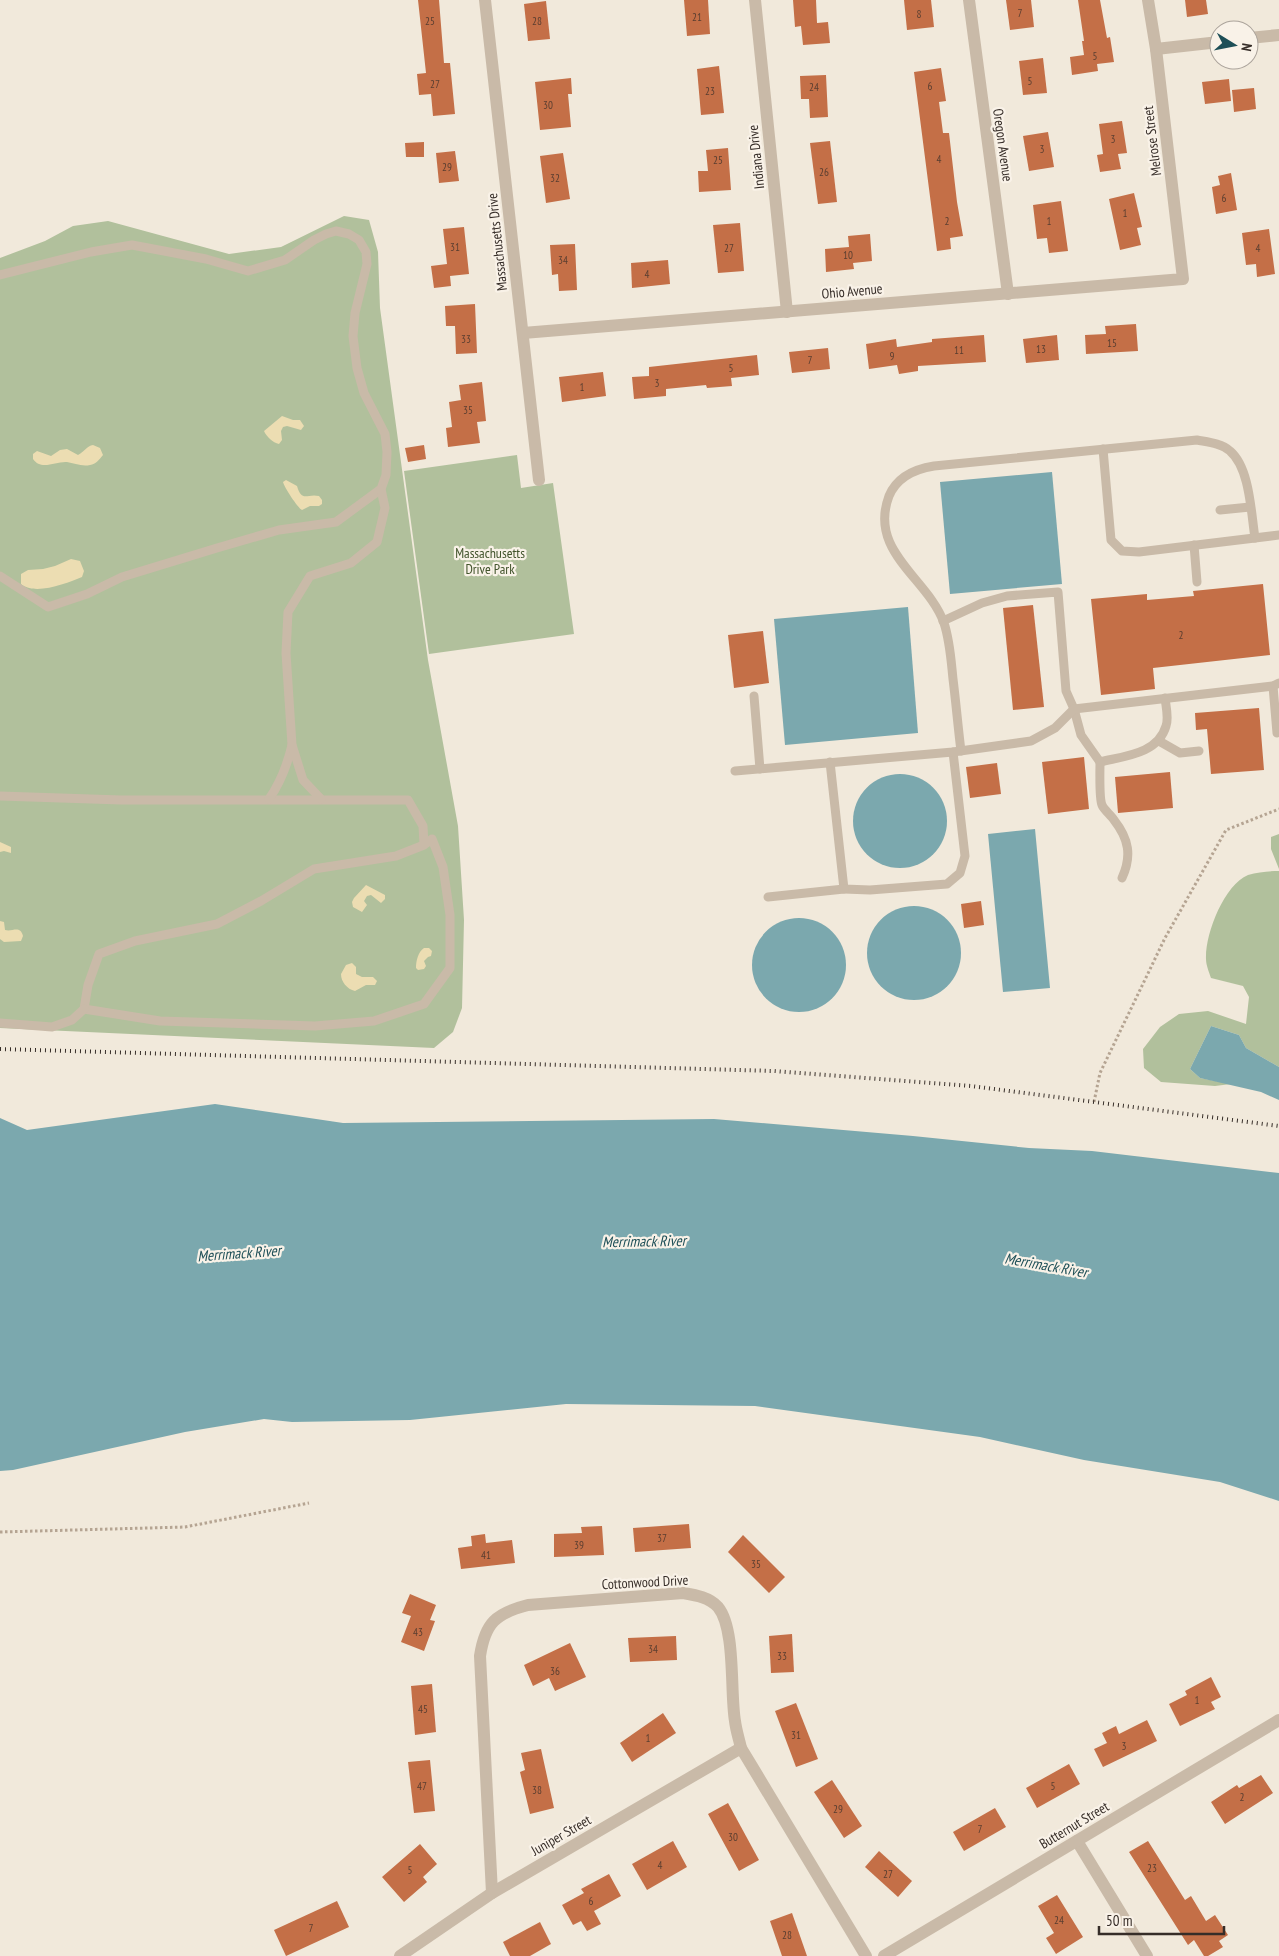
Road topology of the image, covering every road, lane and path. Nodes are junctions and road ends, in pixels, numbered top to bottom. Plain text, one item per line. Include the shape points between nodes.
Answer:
1 (485, 0) edge
2 (755, 0) edge
3 (969, 0) edge
4 (1148, 0) edge
5 (1279, 35) edge
6 (1259, 37) edge
7 (1209, 43) edge
8 (1156, 49) junction
9 (0, 275) edge
10 (1183, 279) joint
11 (1008, 294) junction
12 (787, 312) junction
13 (523, 333) junction
14 (1103, 449) junction
15 (539, 480) dead end
16 (381, 489) junction
17 (1250, 507) junction
18 (1220, 510) dead end
19 (1279, 535) edge
20 (1255, 538) junction
21 (1194, 545) junction
22 (0, 576) edge
23 (1197, 582) dead end
24 (943, 620) junction
25 (1276, 684) edge
26 (754, 696) dead end
27 (1165, 698) junction
28 (1074, 709) junction
29 (1278, 733) dead end
30 (1159, 741) junction
31 (292, 745) junction
32 (957, 751) junction
33 (1199, 752) dead end
34 (830, 762) junction
35 (1100, 762) junction
36 (760, 769) junction
37 (735, 771) dead end
38 (0, 796) edge
39 (321, 799) junction
40 (269, 800) junction
41 (1279, 809) edge
42 (424, 845) junction
43 (1122, 878) dead end
44 (844, 889) junction
45 (768, 897) dead end
46 (84, 1009) junction
47 (0, 1023) edge
48 (1094, 1102) dead end
49 (310, 1503) dead end
50 (0, 1532) edge
51 (1279, 1720) edge
52 (741, 1748) junction
53 (1077, 1841) junction
54 (492, 1893) junction
55 (400, 1956) edge
56 (866, 1956) edge
57 (884, 1956) edge
58 (1147, 1956) edge

1 - 13 street, Massachusetts Drive
2 - 12 street, Indiana Drive
3 - 11 street, Oregon Avenue
4 - 8 street, Melrose Street
5 - 6 street
7 - 8 street
8 - 10 street, Melrose Street
9 - 16 lane via 132,245 206,259 248,271 285,260 326,234 336,231 349,234 359,240 366,252 367,264 353,336 364,393 385,434 386,475
10 - 11 street, Ohio Avenue
11 - 12 street, Ohio Avenue
12 - 13 street, Ohio Avenue
13 - 15 street, Massachusetts Drive
14 - 17 lane via 1197,440 1215,444 1229,450 1240,465
14 - 21 lane via 1111,540 1122,551
14 - 24 lane via 934,466 920,468 904,476 888,499 884,527 891,547
16 - 22 lane via 336,522 279,530 208,551 122,577 88,594 48,608
16 - 31 lane via 385,508 377,542 351,563 310,576 288,612 286,653
17 - 18 lane
17 - 20 lane
19 - 20 lane
20 - 21 lane
21 - 23 lane
24 - 28 lane via 1007,596 1058,592 1066,691
24 - 32 lane via 949,640
25 - 27 lane
25 - 29 lane
26 - 36 lane
27 - 28 lane
27 - 30 lane via 1167,724
28 - 32 lane via 1055,728 1031,741
28 - 35 lane via 1081,734
30 - 33 lane via 1180,753
30 - 35 lane via 1142,751
31 - 39 lane via 303,780
31 - 40 lane via 287,767
32 - 34 lane
32 - 44 lane via 965,856 960,873 947,884
34 - 36 lane
34 - 44 lane
35 - 43 lane via 1101,804 1126,837 1129,851
36 - 37 lane
38 - 40 lane
39 - 40 lane
39 - 42 lane via 408,800 424,826
41 - 48 path via 1226,830 1164,938 1100,1073
42 - 46 lane via 396,856 314,869 218,924 135,941 99,954
42 - 46 lane via 432,840 443,867 450,915 450,968 424,1004 374,1021 315,1026 160,1021
44 - 45 lane
46 - 47 lane via 72,1020 52,1027
49 - 50 path via 185,1527
51 - 53 street, Butternut Street
52 - 54 street, Juniper Street
52 - 54 street, Cottonwood Drive via 735,1722 726,1625 718,1607 702,1596 683,1592 528,1605 509,1610 493,1620 483,1637 480,1656
52 - 56 street, Cottonwood Drive
53 - 57 street, Butternut Street
53 - 58 street
54 - 55 street, Juniper Street

